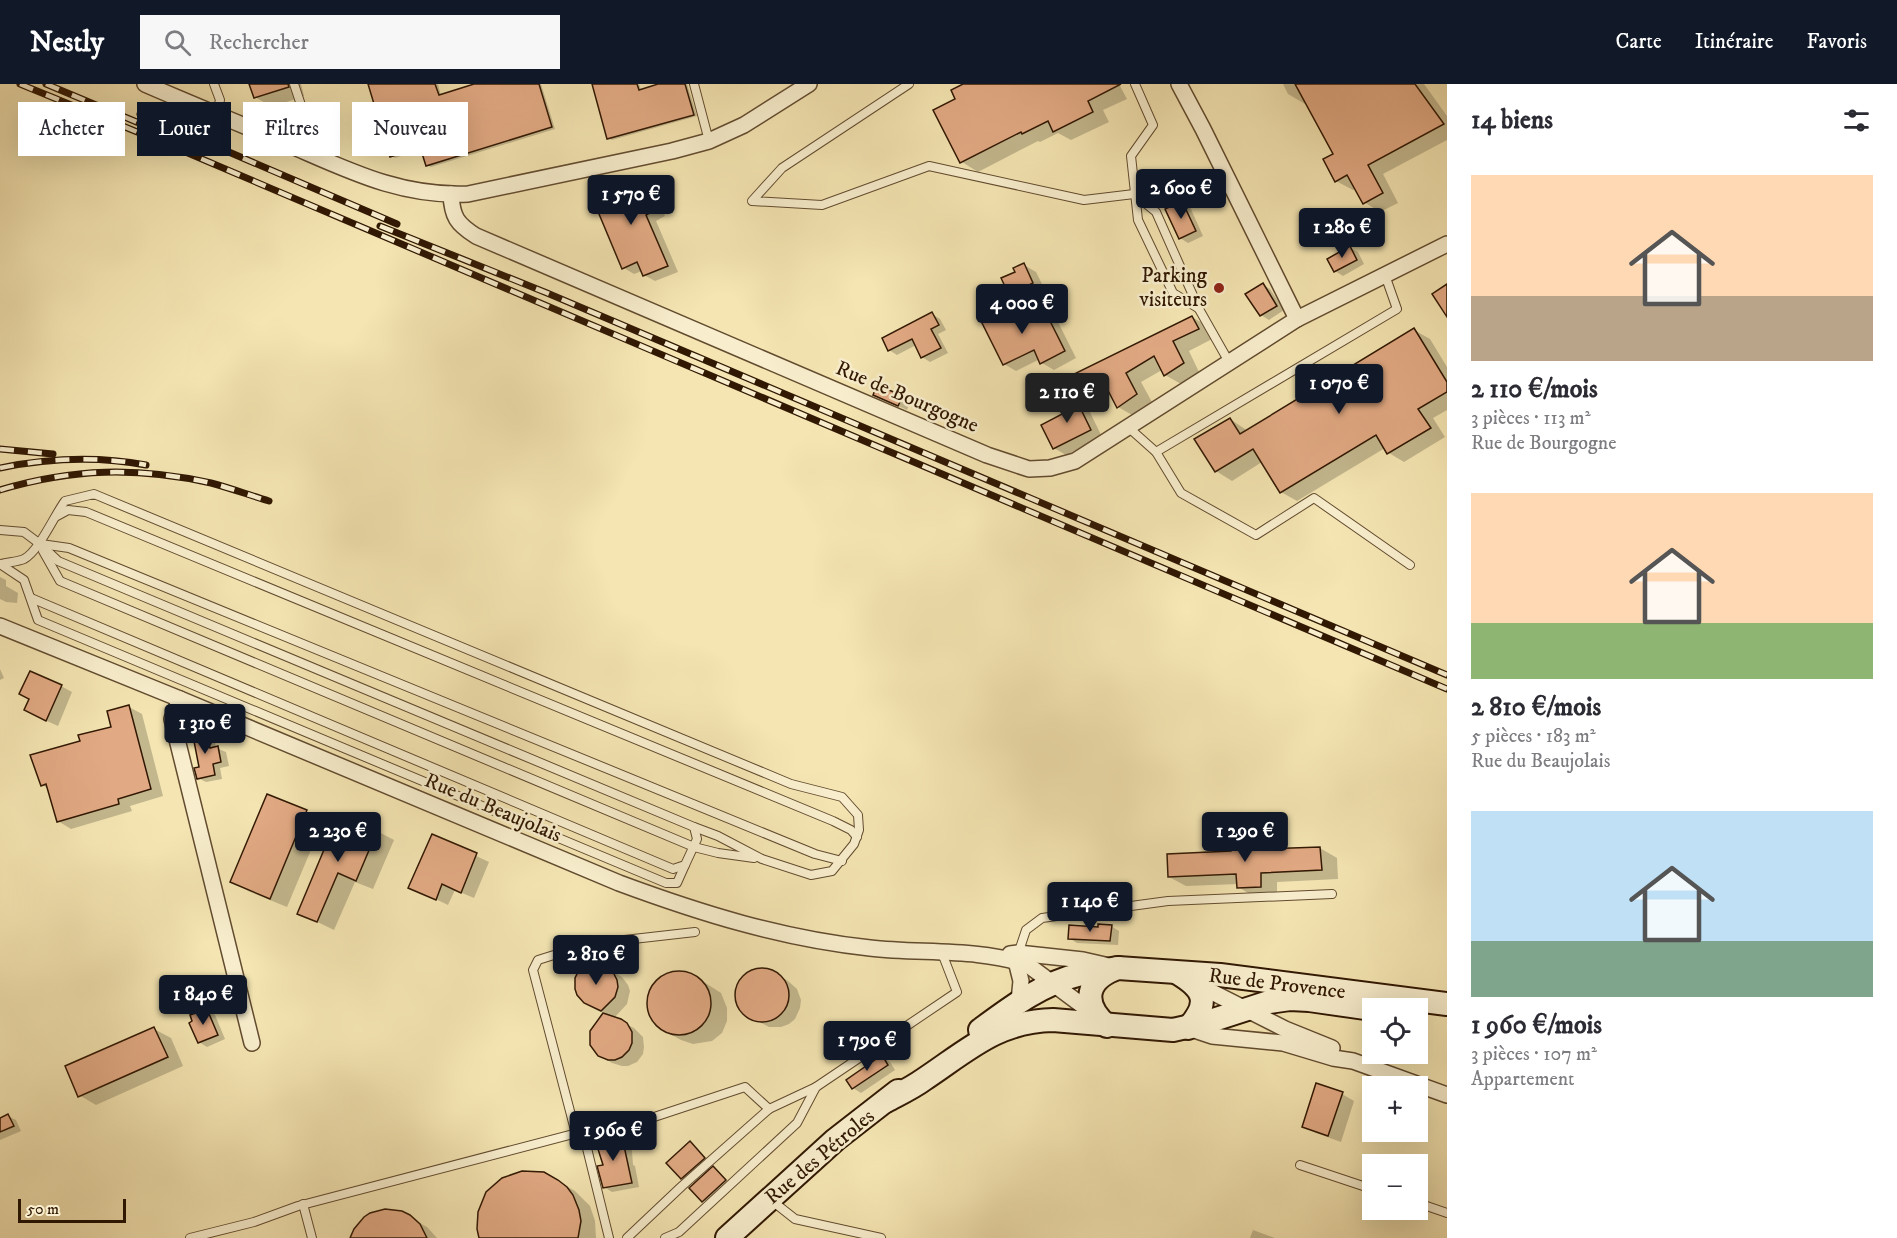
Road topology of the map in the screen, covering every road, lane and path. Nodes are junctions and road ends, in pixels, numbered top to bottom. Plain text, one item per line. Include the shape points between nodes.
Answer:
1 (145, 84) edge
2 (214, 84) edge
3 (294, 84) edge
4 (694, 84) edge
5 (809, 84) edge
6 (909, 84) edge
7 (1135, 84) edge
8 (1179, 84) edge
9 (188, 102) edge
10 (219, 102) edge
11 (300, 102) edge
12 (709, 141) junction
13 (316, 156) edge
14 (451, 194) junction
15 (1134, 194) junction
16 (1447, 244) edge
17 (1385, 275) junction
18 (1199, 309) junction
19 (1297, 319) junction
20 (1229, 362) junction
21 (1128, 427) junction
22 (1156, 452) junction
23 (53, 519) junction
24 (0, 530) edge
25 (40, 544) junction
26 (0, 564) edge
27 (1410, 565) dead end
28 (31, 598) junction
29 (0, 626) edge
30 (180, 699) junction
31 (694, 828) junction
32 (857, 837) junction
33 (694, 847) junction
34 (762, 859) junction
35 (842, 861) junction
36 (685, 865) junction
37 (1332, 894) dead end
38 (694, 932) dead end
39 (942, 953) junction
40 (1017, 957) junction
41 (1118, 968) junction
42 (1186, 978) junction
43 (1052, 984) junction
44 (1290, 999) junction
45 (1019, 1001) junction
46 (1447, 1004) edge
47 (1362, 1008) edge
48 (1245, 1009) junction
49 (1428, 1016) edge
50 (1447, 1019) edge
51 (1103, 1022) junction
52 (1188, 1028) junction
53 (1285, 1029) junction
54 (252, 1043) dead end
55 (1353, 1061) junction
56 (816, 1087) junction
57 (1447, 1095) edge
58 (886, 1101) junction
59 (769, 1109) junction
60 (579, 1133) junction
61 (1300, 1165) dead end
62 (1362, 1186) edge
63 (769, 1200) junction
64 (303, 1204) junction
65 (1428, 1206) edge
66 (1447, 1213) edge
67 (190, 1238) edge
68 (312, 1238) edge
69 (609, 1238) edge
70 (627, 1238) edge
71 (665, 1238) edge
72 (727, 1238) edge
73 (881, 1238) edge

1 - 9 street
2 - 10 lane
3 - 11 lane
4 - 12 lane
5 - 12 street via 744,125
6 - 15 lane via 782,168 752,201 822,205 930,166 1084,200
7 - 15 lane via 1153,125 1131,156
8 - 19 street
12 - 14 street via 468,194
13 - 14 street via 380,183
14 - 21 street, Rue de Bourgogne via 454,216 476,236 1029,469 1075,461
15 - 18 lane via 1156,212
15 - 18 lane via 1138,220 1173,293
16 - 17 street, Rue de Bourgogne
17 - 19 street, Rue de Bourgogne
17 - 22 lane via 1397,309
18 - 20 lane
19 - 20 street, Rue de Bourgogne
20 - 21 street, Rue de Bourgogne
21 - 22 lane
22 - 27 lane via 1180,493 1256,535 1314,498
23 - 25 lane
23 - 32 lane via 68,510 86,512 822,816
23 - 32 lane via 65,501 94,494 791,784 842,797 858,815
24 - 25 lane via 24,532
25 - 26 lane via 24,559
25 - 31 lane via 58,561
25 - 33 lane via 60,581
25 - 35 lane via 69,548 815,854
26 - 28 lane via 24,580
28 - 36 lane via 673,869
28 - 36 lane via 38,620 666,883 677,883
29 - 30 street, Rue du Beaujolais
30 - 39 street, Rue du Beaujolais via 663,899 802,938
30 - 54 street via 172,719
31 - 33 lane
31 - 34 lane
32 - 35 lane
33 - 34 lane
33 - 36 lane
34 - 35 lane via 811,874 832,871
37 - 40 lane via 1168,901 1042,918 1026,930
38 - 60 lane via 589,944 538,960 533,970
39 - 40 street, Rue du Beaujolais
39 - 56 lane via 957,992
40 - 41 street, Rue du Beaujolais via 1083,960
40 - 43 street, Rue du Beaujolais
40 - 45 street
41 - 42 main road, Rue de Provence
41 - 43 main road, Rue des Pétroles
41 - 51 main road via 1093,985 1091,1004
42 - 46 main road, Rue de Provence via 1220,975
42 - 48 street
42 - 52 main road, Rue de Provence via 1201,996 1202,1005
43 - 45 main road, Rue des Pétroles
43 - 51 street, Rue du Beaujolais
44 - 47 main road, Rue de Provence
44 - 48 main road, Rue de Provence
44 - 53 street
45 - 58 main road, Rue des Pétroles
48 - 52 main road, Rue de Provence
48 - 53 street
49 - 50 main road
51 - 52 main road, Rue de Provence via 1173,1030
51 - 58 main road, Rue des Pétroles via 1034,1020 1018,1024 988,1036
52 - 55 street via 1212,1036 1282,1043
53 - 55 street via 1337,1050
55 - 57 street
56 - 59 lane
56 - 71 lane via 797,1123 679,1232
58 - 63 main road, Rue des Pétroles via 835,1140
59 - 60 lane via 745,1087 639,1122 619,1122
59 - 70 lane
60 - 64 lane
60 - 69 lane
61 - 62 lane
63 - 72 main road, Rue des Pétroles
63 - 73 lane via 795,1219
64 - 67 lane via 254,1222
64 - 68 lane
65 - 66 lane

